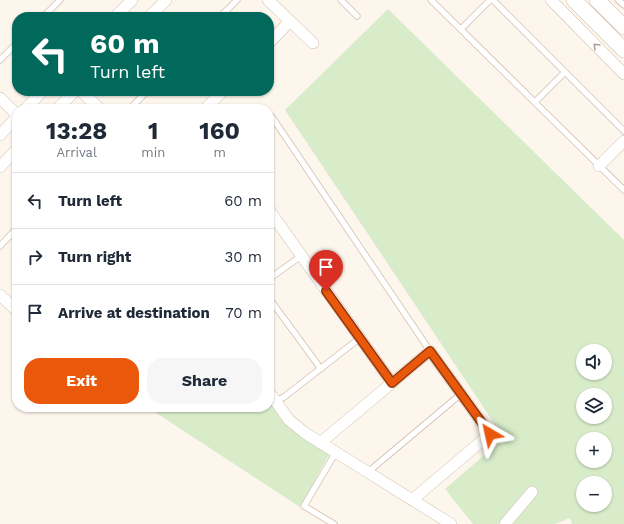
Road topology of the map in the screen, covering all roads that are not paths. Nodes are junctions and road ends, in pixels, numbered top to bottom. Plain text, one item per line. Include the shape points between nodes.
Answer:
1 (60, 0) edge
2 (132, 0) edge
3 (166, 0) edge
4 (237, 0) edge
5 (268, 0) edge
6 (341, 0) edge
7 (431, 0) edge
8 (490, 0) edge
9 (493, 0) edge
10 (551, 0) edge
11 (574, 0) edge
12 (597, 0) edge
13 (618, 0) edge
14 (624, 5) edge
15 (48, 12) edge
16 (120, 12) edge
17 (154, 12) edge
18 (225, 12) edge
19 (357, 16) dead end
20 (290, 21) junction
21 (624, 27) edge
22 (461, 30) junction
23 (274, 38) edge
24 (313, 43) dead end
25 (12, 48) edge
26 (624, 50) edge
27 (0, 60) edge
28 (565, 72) junction
29 (624, 74) edge
30 (38, 96) edge
31 (70, 96) edge
32 (86, 96) edge
33 (143, 96) edge
34 (218, 96) edge
35 (0, 98) edge
36 (535, 102) junction
37 (30, 104) edge
38 (62, 104) edge
39 (95, 104) edge
40 (135, 104) edge
41 (211, 104) edge
42 (12, 111) edge
43 (274, 120) edge
44 (12, 122) edge
45 (624, 131) edge
46 (0, 135) edge
47 (624, 141) edge
48 (12, 154) edge
49 (0, 166) edge
50 (599, 166) junction
51 (624, 190) edge
52 (274, 217) edge
53 (12, 233) edge
54 (0, 246) edge
55 (301, 256) junction
56 (274, 275) edge
57 (0, 295) edge
58 (12, 305) edge
59 (274, 305) edge
60 (360, 338) junction
61 (430, 351) junction
62 (320, 369) junction
63 (392, 383) junction
64 (461, 394) junction
65 (274, 396) edge
66 (274, 399) edge
67 (320, 442) junction
68 (336, 452) junction
69 (368, 472) junction
70 (532, 492) dead end
71 (412, 500) junction
72 (334, 524) edge
73 (451, 524) edge
74 (505, 524) edge

1 - 15 lane
2 - 16 street
3 - 17 street
4 - 18 lane
5 - 20 street
6 - 19 lane
7 - 22 lane
8 - 22 lane
9 - 28 lane
29 -> 10 street
11 - 26 main road
12 - 21 main road
13 - 14 lane
20 - 23 street
20 - 24 street
22 - 36 lane
25 - 27 lane
28 - 36 lane
28 - 45 lane
30 - 37 street
31 - 38 street
32 - 39 street
33 - 40 lane
34 - 41 street
35 - 42 street
36 - 50 lane
43 - 61 lane
44 - 46 street
47 - 50 street
48 - 49 street
50 - 51 lane
52 - 55 street
53 - 54 lane
55 - 56 lane
55 - 60 street
57 - 58 street
59 - 62 lane
60 - 62 lane
60 - 63 street
61 - 63 street
61 - 64 street
62 - 65 lane via 284,397
63 - 67 street
64 - 69 lane
64 - 71 street via 490,434
66 - 67 street via 289,420
67 - 68 street
68 - 69 street
68 - 72 lane via 304,506
69 - 71 street
70 - 74 street
71 - 73 street

